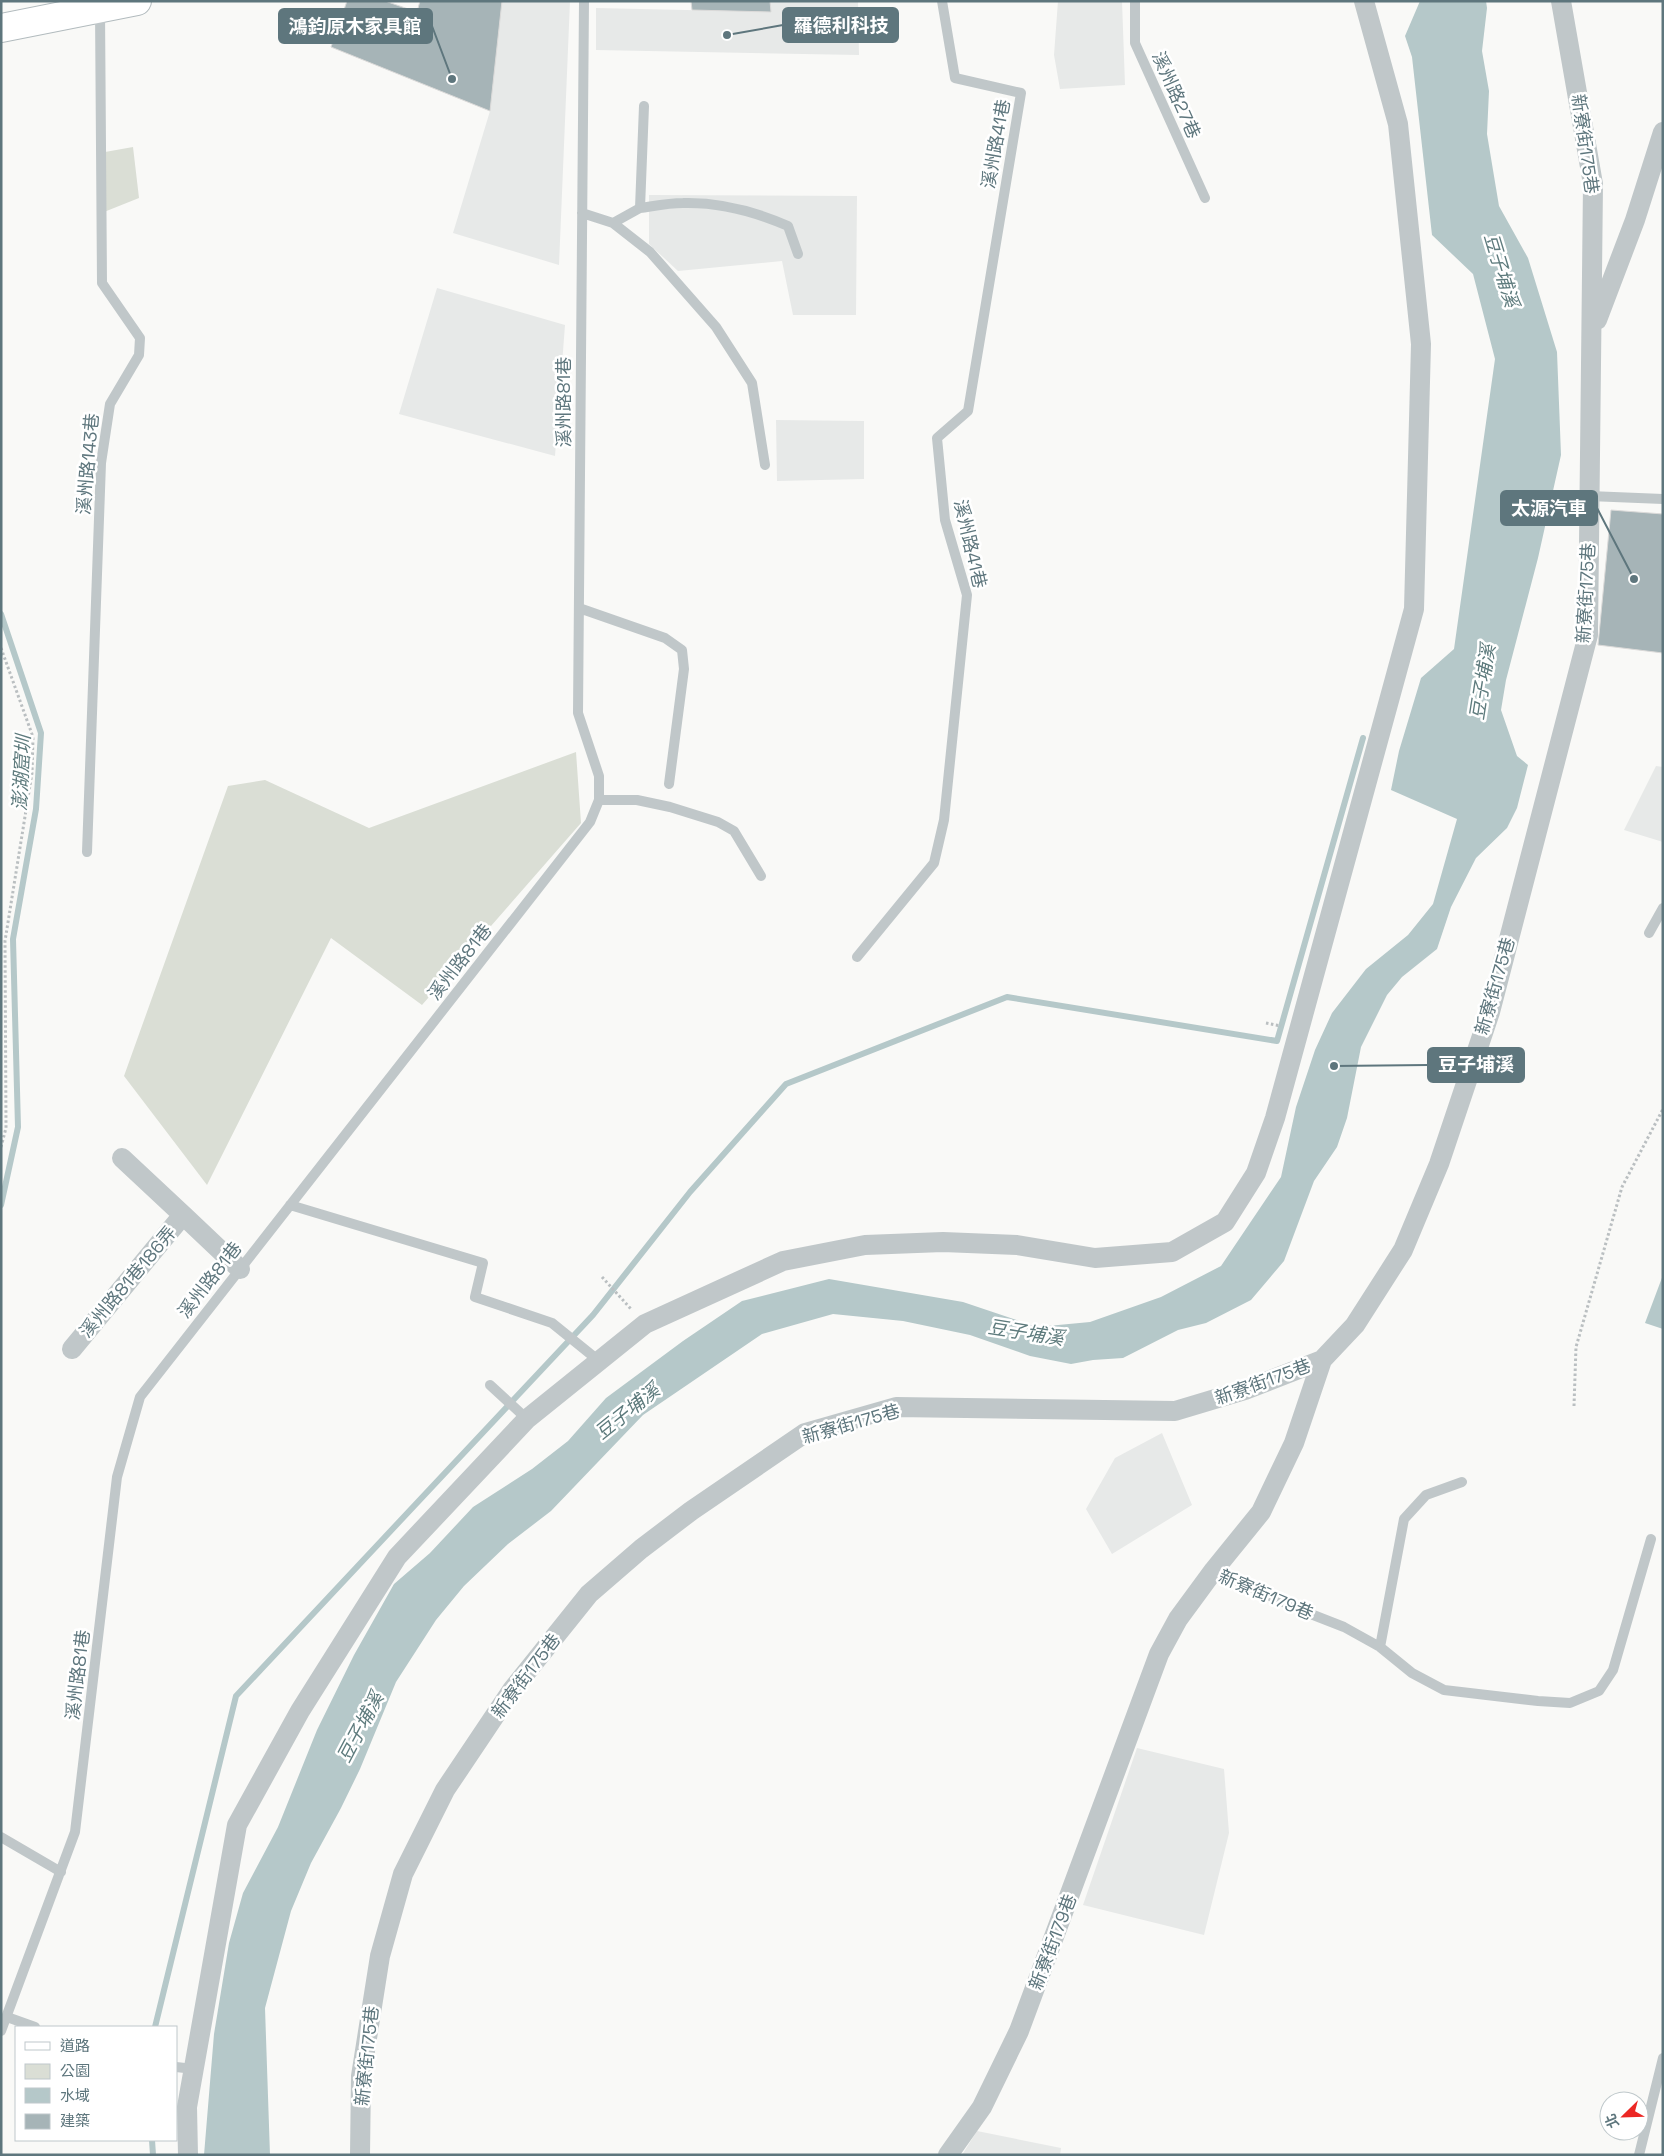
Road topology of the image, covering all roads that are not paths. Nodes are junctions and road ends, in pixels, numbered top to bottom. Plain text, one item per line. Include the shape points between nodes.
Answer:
1 (137, 1) edge
2 (584, 1) edge
3 (942, 1) edge
4 (1135, 1) edge
5 (1364, 1) edge
6 (1561, 1) edge
7 (100, 9) junction
8 (1, 28) edge
9 (644, 106) dead end
10 (1663, 132) edge
11 (1204, 198) dead end
12 (640, 208) junction
13 (582, 213) junction
14 (613, 223) junction
15 (798, 254) dead end
16 (1591, 334) junction
17 (765, 465) dead end
18 (1589, 496) junction
19 (1663, 499) edge
20 (579, 608) junction
21 (669, 784) dead end
22 (599, 800) junction
23 (87, 852) dead end
24 (761, 876) dead end
25 (1663, 908) edge
26 (1649, 933) dead end
27 (857, 957) dead end
28 (122, 1158) dead end
29 (290, 1205) junction
30 (183, 1215) junction
31 (240, 1269) junction
32 (72, 1349) dead end
33 (1322, 1360) junction
34 (599, 1361) junction
35 (490, 1385) dead end
36 (521, 1414) junction
37 (1462, 1482) dead end
38 (1651, 1539) dead end
39 (1214, 1570) junction
40 (1380, 1647) junction
41 (1, 1837) edge
42 (61, 1872) junction
43 (7, 2017) junction
44 (32, 2026) edge
45 (1, 2031) edge
46 (1663, 2058) edge
47 (185, 2068) edge
48 (188, 2155) edge
49 (360, 2155) edge
50 (948, 2155) edge
51 (1639, 2155) edge

1 - 7 street
2 - 13 lane, 溪州路81巷
3 - 27 lane, 溪州路41巷 via 955,78 1021,93 968,411 937,438 945,520 967,595 944,820 934,863
4 - 11 lane, 溪州路27巷 via 1134,44
5 - 34 street via 1398,124 1421,344 1414,609 1275,1118 1256,1173 1225,1222 1172,1252 1095,1258 1016,1245 943,1242 865,1246 783,1262 645,1324
6 - 16 street, 新寮街175巷 via 1593,184
7 - 8 street
7 - 23 lane, 溪州路143巷 via 102,283 140,338 139,355 110,404 101,464
9 - 12 lane
10 - 16 street
12 - 14 lane
12 - 15 lane via 683,203 761,214 788,226
13 - 14 lane
13 - 20 lane, 溪州路81巷
14 - 17 lane via 650,252 716,327 752,383
16 - 18 street, 新寮街175巷
18 - 19 lane
18 - 33 street, 新寮街175巷 via 1588,635 1490,1012 1439,1164 1403,1250 1355,1325
20 - 21 lane via 665,638 682,650 684,668
20 - 22 lane, 溪州路81巷 via 578,713 599,776
22 - 24 lane via 638,800 718,822 734,831
22 - 29 lane, 溪州路81巷 via 590,822
25 - 26 lane
28 - 30 street, 溪州路81巷186弄
29 - 31 lane, 溪州路81巷
29 - 34 lane via 483,1263 475,1298 552,1323
30 - 31 street, 溪州路81巷186弄
30 - 32 street, 溪州路81巷186弄
31 - 42 lane, 溪州路81巷 via 140,1397 117,1477 76,1832
33 - 39 street via 1294,1443 1261,1512
33 - 49 street, 新寮街175巷 via 1245,1390 1175,1412 896,1407 806,1433 744,1473 641,1548 589,1594 512,1690 445,1790 403,1874 380,1956 360,2076
34 - 36 street
35 - 36 lane
36 - 47 street via 397,1557 300,1711 237,1826
37 - 40 lane via 1426,1495 1404,1519
38 - 40 lane, 新寮街179巷 via 1613,1670 1598,1691 1570,1703 1444,1690 1412,1673
39 - 40 lane, 新寮街179巷 via 1344,1627
39 - 50 street, 新寮街179巷 via 1178,1619 1159,1654 1020,2031 982,2107
41 - 42 lane
42 - 43 lane, 溪州路81巷
43 - 44 lane
43 - 45 lane, 溪州路81巷
46 - 51 lane
47 - 48 street

